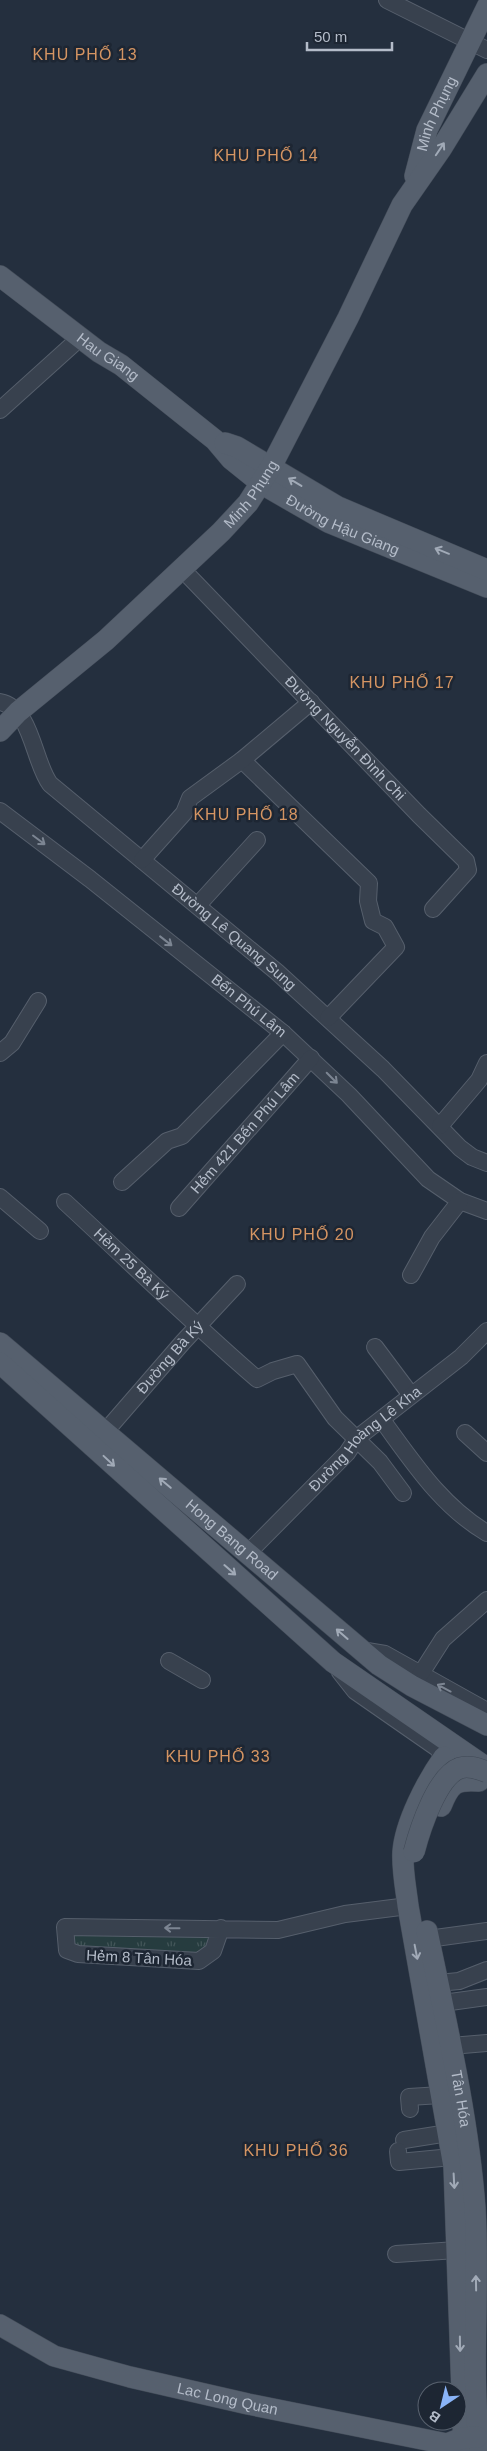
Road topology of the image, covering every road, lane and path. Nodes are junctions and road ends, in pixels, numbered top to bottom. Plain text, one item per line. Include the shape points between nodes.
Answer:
1 (387, 0) edge
2 (487, 8) edge
3 (479, 46) edge
4 (487, 74) edge
5 (412, 188) junction
6 (0, 276) edge
7 (81, 337) junction
8 (0, 410) edge
9 (216, 440) joint
10 (266, 475) junction
11 (182, 570) junction
12 (487, 570) edge
13 (487, 587) edge
14 (311, 702) junction
15 (9, 707) edge
16 (0, 731) edge
17 (242, 760) junction
18 (0, 811) edge
19 (257, 840) dead end
20 (142, 860) junction
21 (198, 905) junction
22 (433, 909) dead end
23 (38, 1001) dead end
24 (328, 1018) junction
25 (283, 1033) junction
26 (0, 1053) edge
27 (311, 1058) junction
28 (487, 1063) edge
29 (440, 1126) junction
30 (487, 1163) edge
31 (122, 1182) dead end
32 (0, 1197) edge
33 (460, 1201) junction
34 (65, 1202) dead end
35 (179, 1208) dead end
36 (487, 1211) edge
37 (40, 1231) dead end
38 (412, 1275) dead end
39 (237, 1284) dead end
40 (196, 1327) junction
41 (0, 1328) edge
42 (487, 1331) edge
43 (0, 1343) edge
44 (375, 1347) dead end
45 (0, 1363) edge
46 (0, 1378) edge
47 (38, 1385) junction
48 (411, 1395) junction
49 (382, 1420) junction
50 (79, 1421) junction
51 (105, 1432) junction
52 (465, 1433) dead end
53 (356, 1438) junction
54 (487, 1453) edge
55 (403, 1493) dead end
56 (487, 1533) edge
57 (248, 1553) junction
58 (487, 1600) edge
59 (361, 1650) junction
60 (170, 1661) dead end
61 (333, 1662) junction
62 (420, 1676) junction
63 (202, 1680) dead end
64 (487, 1711) edge
65 (487, 1724) edge
66 (440, 1753) junction
67 (485, 1777) edge
68 (414, 1873) junction
69 (408, 1906) junction
70 (221, 1928) junction
71 (487, 1932) edge
72 (428, 1939) junction
73 (487, 1970) edge
74 (440, 1993) junction
75 (487, 1998) edge
76 (487, 2043) edge
77 (451, 2046) junction
78 (441, 2095) junction
79 (410, 2109) dead end
80 (448, 2134) junction
81 (452, 2157) junction
82 (396, 2254) dead end
83 (473, 2254) edge
84 (0, 2325) edge
85 (474, 2443) edge

1 - 3 street
2 - 3 main road, Minh Phụng
3 - 5 main road, Minh Phụng via 427,130
5 -> 4 main road, Minh Phụng
5 - 10 main road, Minh Phụng via 364,288
6 - 7 main road, Hau Giang
7 - 8 street
7 - 9 main road, Hau Giang
9 - 10 main road, Đường Hậu Giang via 231,459
10 - 11 main road, Minh Phụng via 248,503
12 -> 10 main road, Đường Hậu Giang
10 - 13 main road, Đường Hậu Giang via 328,522
11 - 14 street, Đường Nguyễn Đình Chi
11 - 15 main road, Minh Phụng via 106,640
14 - 17 street
14 - 22 street, Đường Nguyễn Đình Chi via 466,861 468,870
15 - 16 main road, Minh Phụng
15 - 20 street, Đường Lê Quang Sung via 34,744 40,767 50,784
17 - 20 street via 190,798 184,813
17 - 24 street via 369,883 368,901 373,921 386,927 396,947
18 -> 25 street, Bến Phú Lâm
19 - 21 street
20 - 21 street, Đường Lê Quang Sung
21 - 24 street, Đường Lê Quang Sung
23 - 26 street via 12,1043
24 - 29 street, Đường Lê Quang Sung
25 - 27 street, Bến Phú Lâm
25 - 31 street via 182,1136 166,1141
27 -> 33 street, Bến Phú Lâm via 428,1179
27 - 35 street, Hẻm 421 Bến Phú Lâm
28 - 29 street via 479,1080
29 - 30 street, Đường Lê Quang Sung via 460,1148
32 - 37 street
33 - 36 street, Bến Phú Lâm
33 - 38 street via 432,1237
34 - 40 street, Hẻm 25 Bà Ký
39 - 40 street, Đường Bà Ký
40 - 51 street, Đường Bà Ký
40 - 53 street, Hẻm 25 Bà Ký via 257,1379 272,1370 297,1364 335,1418
41 - 50 main road via 80,1399
42 - 48 street, Đường Hoàng Lê Kha via 461,1357
43 - 47 main road
44 - 48 street
45 - 47 main road
46 - 50 main road via 55,1426
47 - 50 main road
48 - 49 street, Đường Hoàng Lê Kha
49 - 53 street, Đường Hoàng Lê Kha
49 - 56 street via 434,1491
50 - 51 main road, Hong Bang Road
50 -> 61 main road, Hong Bang Road
57 -> 51 main road, Hong Bang Road
52 - 54 street
53 - 55 street via 380,1462
53 - 57 street, Đường Hoàng Lê Kha via 347,1452
59 -> 57 main road, Hong Bang Road
58 - 62 street via 443,1639
59 - 62 street via 385,1654
59 - 65 main road, Hong Bang Road via 412,1686
60 - 63 street
61 - 66 street via 355,1691
61 - 67 main road, Hong Bang Road
64 -> 62 street
66 - 67 street
66 - 69 main road, Tân Hóa via 406,1840 404,1869
67 - 68 main road via 462,1780 454,1784 445,1796
67 - 68 main road, Tân Hóa, bridge via 476,1768 462,1768 448,1775 426,1818 414,1852
68 - 72 main road, Tân Hóa
69 - 70 street, Hẻm 8 Tân Hóa via 345,1914 278,1930
69 -> 78 main road, Tân Hóa
70 -> 70 street, Hẻm 8 Tân Hóa via 110,1928 65,1927 67,1950 78,1954 199,1961 213,1951
71 - 72 street
72 - 74 main road, Tân Hóa
73 - 74 street
74 - 75 street
74 - 77 main road, Tân Hóa
76 - 77 street
77 - 83 main road, Tân Hóa via 471,2166
78 - 79 street via 409,2097
78 - 80 main road, Tân Hóa
80 - 81 main road, Tân Hóa
80 - 81 street via 402,2142 399,2162
81 -> 83 main road, Tân Hóa
82 - 83 street
83 - 85 main road, Tân Hóa
84 - 85 main road, Lac Long Quan via 54,2356 130,2377 447,2444

